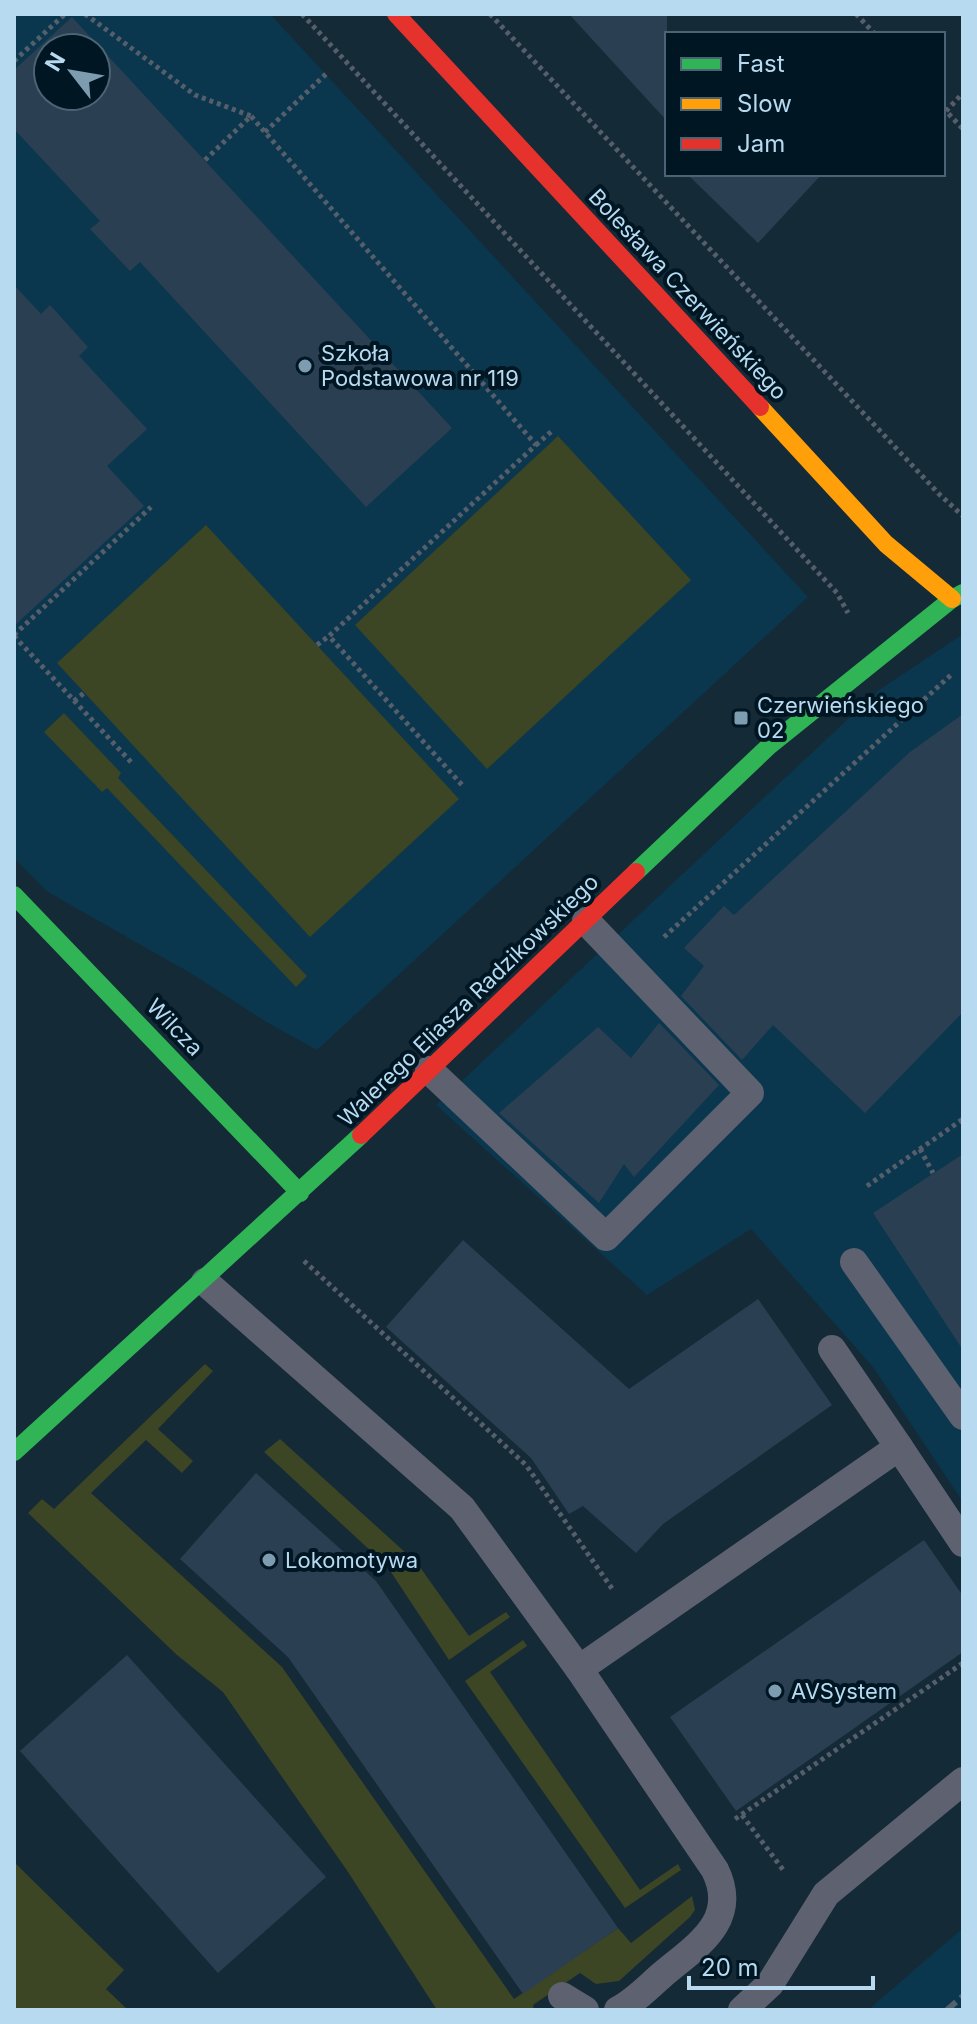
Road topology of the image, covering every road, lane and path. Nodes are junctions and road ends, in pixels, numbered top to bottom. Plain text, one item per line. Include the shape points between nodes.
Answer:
1 (65, 14) edge
2 (85, 14) edge
3 (302, 14) edge
4 (396, 14) edge
5 (490, 14) edge
6 (856, 14) edge
7 (873, 32) edge
8 (14, 61) edge
9 (326, 74) dead end
10 (963, 93) edge
11 (945, 108) edge
12 (945, 110) edge
13 (251, 116) junction
14 (963, 129) edge
15 (265, 132) junction
16 (205, 160) dead end
17 (553, 430) dead end
18 (536, 445) junction
19 (151, 507) dead end
20 (963, 516) edge
21 (375, 593) junction
22 (382, 601) dead end
23 (959, 601) edge
24 (852, 619) dead end
25 (14, 636) edge
26 (329, 636) junction
27 (317, 645) dead end
28 (939, 686) dead end
29 (84, 693) dead end
30 (74, 701) junction
31 (131, 762) dead end
32 (462, 785) dead end
33 (14, 895) edge
34 (586, 921) junction
35 (630, 968) junction
36 (429, 1070) junction
37 (963, 1119) edge
38 (920, 1149) junction
39 (933, 1173) dead end
40 (867, 1186) dead end
41 (300, 1193) junction
42 (295, 1252) dead end
43 (854, 1262) dead end
44 (205, 1282) junction
45 (832, 1349) dead end
46 (963, 1415) edge
47 (899, 1447) junction
48 (14, 1452) edge
49 (963, 1543) edge
50 (639, 1627) junction
51 (963, 1663) edge
52 (579, 1669) junction
53 (963, 1781) edge
54 (742, 1815) junction
55 (698, 1845) junction
56 (815, 1912) junction
57 (618, 2010) edge
58 (742, 2010) edge

1 - 8 path
2 - 13 path via 195,95
3 - 24 path via 837,593
4 - 23 street, Bolesława Czerwieńskiego via 886,544
5 - 20 path
6 - 7 path
9 - 15 path
10 - 11 path
12 - 14 path
13 - 15 path
13 - 16 path
15 - 18 path
17 - 18 path
18 - 21 path
19 - 25 path
21 - 22 path
21 - 26 path
23 - 34 street, Walerego Eliasza Radzikowskiego via 769,746
25 - 30 path
26 - 27 path
26 - 32 path
28 - 35 path
29 - 30 path
30 - 31 path
33 - 41 street, Wilcza
34 - 35 lane
34 - 36 street, Walerego Eliasza Radzikowskiego
35 - 36 lane via 750,1093 606,1237
36 - 41 street, Walerego Eliasza Radzikowskiego
37 - 38 path
38 - 39 path
38 - 40 path
41 - 44 street, Walerego Eliasza Radzikowskiego
42 - 50 path via 526,1465
43 - 46 lane
44 - 48 street, Walerego Eliasza Radzikowskiego
44 - 52 lane via 462,1508
45 - 47 lane
47 - 49 lane
47 - 50 lane
50 - 52 lane
51 - 54 path
52 - 55 lane
53 - 56 lane via 826,1894
54 - 55 path
54 - 56 path
55 - 57 lane via 722,1885 720,1915 706,1938
56 - 58 lane via 770,1984

